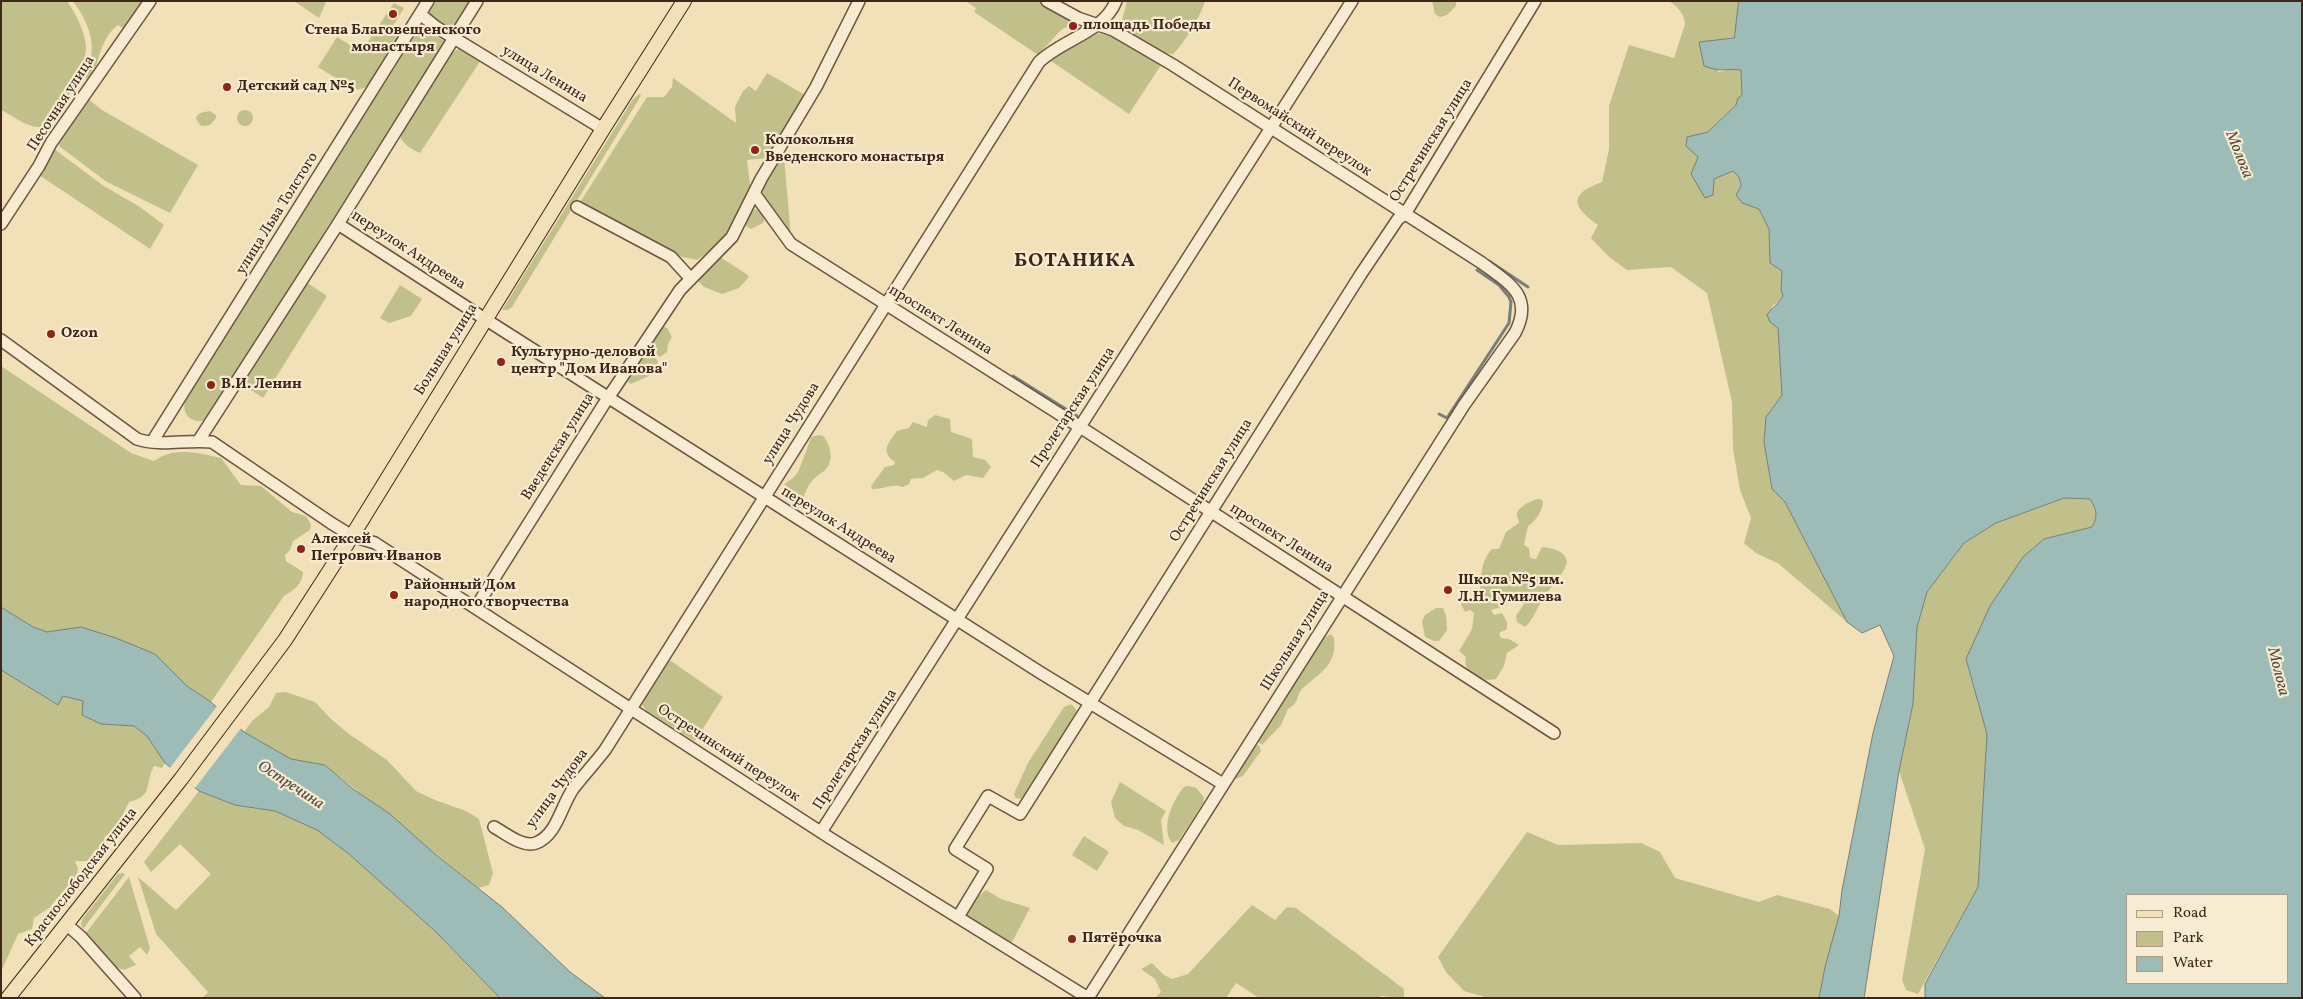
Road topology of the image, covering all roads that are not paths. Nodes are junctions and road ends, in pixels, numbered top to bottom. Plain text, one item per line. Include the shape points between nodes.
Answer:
1 (150, 1) edge
2 (428, 1) edge
3 (477, 1) edge
4 (684, 1) edge
5 (859, 1) edge
6 (1047, 1) edge
7 (1116, 1) edge
8 (1352, 1) edge
9 (1535, 1) edge
10 (420, 14) junction
11 (1099, 25) junction
12 (454, 38) junction
13 (1271, 128) junction
14 (603, 129) junction
15 (754, 193) junction
16 (577, 207) dead end
17 (1405, 214) junction
18 (1, 224) edge
19 (338, 224) junction
20 (690, 279) junction
21 (1521, 300) joint
22 (886, 305) junction
23 (485, 319) junction
24 (1, 340) edge
25 (609, 398) junction
26 (1080, 427) junction
27 (199, 440) junction
28 (152, 442) junction
29 (764, 497) junction
30 (1211, 512) junction
31 (352, 536) junction
32 (1343, 596) junction
33 (476, 607) junction
34 (957, 619) junction
35 (1090, 704) junction
36 (631, 708) junction
37 (233, 711) joint
38 (1554, 733) dead end
39 (1223, 784) junction
40 (494, 827) dead end
41 (821, 832) junction
42 (958, 916) junction
43 (66, 924) junction
44 (8, 998) edge
45 (135, 998) edge
46 (1088, 998) edge

1 - 18 street, Песочная улица via 51,143
2 - 10 street, улица Льва Толстого
3 - 12 street
4 - 14 main road, Большая улица
5 - 15 street, Введенская улица via 816,87
6 - 11 street, Первомайский переулок
7 - 11 street, улица Чудова via 1112,11
8 - 13 street, Пролетарская улица
9 - 17 street, Остречинская улица
10 - 12 street, улица Ленина
10 - 28 street, улица Льва Толстого
11 - 13 street, Первомайский переулок via 1173,65
11 - 22 street, улица Чудова via 1052,50 1039,62
12 - 14 street, улица Ленина
12 - 19 street
13 - 17 street, Первомайский переулок
13 - 26 street, Пролетарская улица
14 - 23 main road, Большая улица
15 - 20 street, Введенская улица via 732,237
15 - 22 street, проспект Ленина via 791,244
16 - 20 street via 671,257
17 - 21 street, Первомайский переулок via 1512,285
17 - 30 street, Остречинская улица via 1398,219 1360,274
19 - 23 street, переулок Андреева
19 - 27 street
20 - 25 street, Введенская улица
21 - 32 street, Школьная улица via 1521,321 1515,333 1464,405
22 - 26 street, проспект Ленина
22 - 29 street, улица Чудова
23 - 25 street, переулок Андреева
23 - 31 main road, Большая улица
24 - 28 street via 137,439
25 - 29 street, переулок Андреева
25 - 33 street, Введенская улица
26 - 30 street, проспект Ленина
26 - 34 street, Пролетарская улица
27 - 28 street
27 - 31 street, Остречинский переулок via 212,442
29 - 34 street, переулок Андреева
29 - 36 street, улица Чудова
30 - 32 street, проспект Ленина
30 - 35 street, Остречинская улица
31 - 33 street, Остречинский переулок via 375,543
31 - 37 main road, Большая улица via 285,640
32 - 38 street, проспект Ленина
32 - 39 street, Школьная улица
33 - 36 street, Остречинский переулок
34 - 35 street, переулок Андреева
34 - 41 street, Пролетарская улица
35 - 39 street, переулок Андреева
35 - 42 street, Остречинская улица via 1020,814 988,796 955,849 987,869
36 - 40 street, улица Чудова via 605,750 572,791 546,837 536,844 527,844
36 - 41 street, Остречинский переулок
37 - 43 main road, Краснослободская улица
39 - 46 street, Школьная улица
41 - 42 street, Остречинский переулок
42 - 46 street, Остречинский переулок
43 - 44 main road, Краснослободская улица
43 - 45 street

